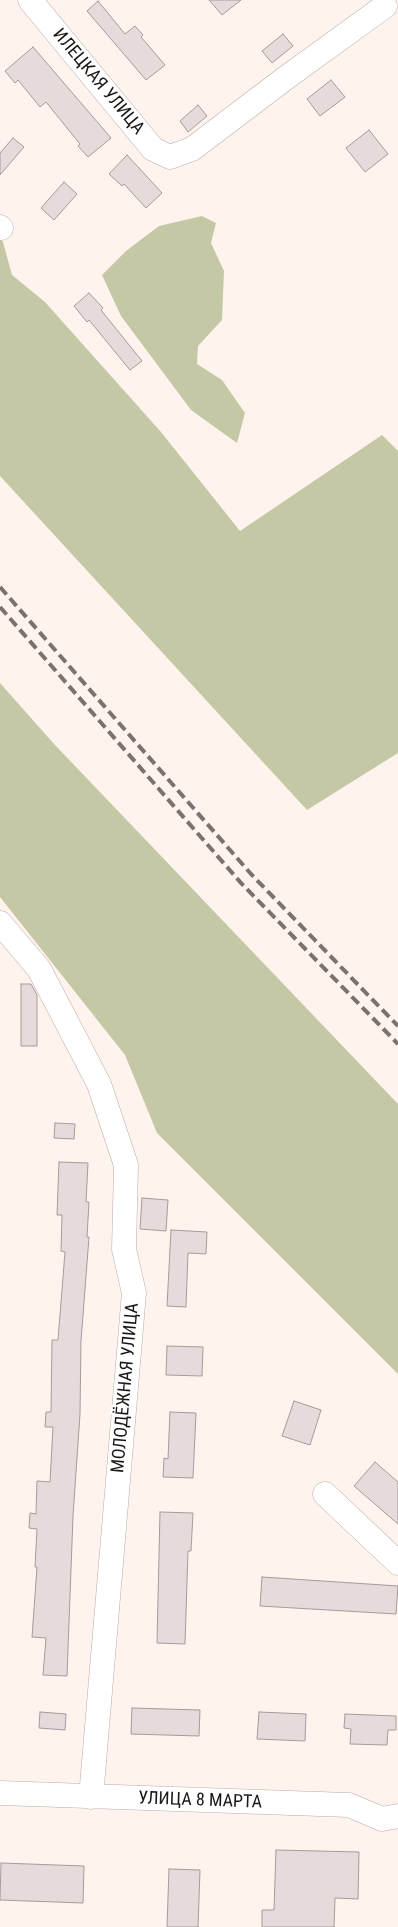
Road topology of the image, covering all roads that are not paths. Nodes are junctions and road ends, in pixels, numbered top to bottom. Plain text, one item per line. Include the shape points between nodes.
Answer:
1 (30, 0) edge
2 (388, 10) edge
3 (0, 923) edge
4 (326, 1494) dead end
5 (398, 1563) edge
6 (0, 1793) edge
7 (91, 1797) junction
8 (390, 1817) edge
9 (398, 1837) edge

1 - 2 street, ИЛЕЦКАЯ УЛИЦА via 153,149 170,157 192,149 288,77
3 - 7 street, МОЛОДЁЖНАЯ УЛИЦА via 43,977 99,1084 126,1165 124,1249 134,1293
4 - 5 street
6 - 7 street, УЛИЦА 8 МАРТА
7 - 8 street, УЛИЦА 8 МАРТА via 349,1806
8 - 9 street

